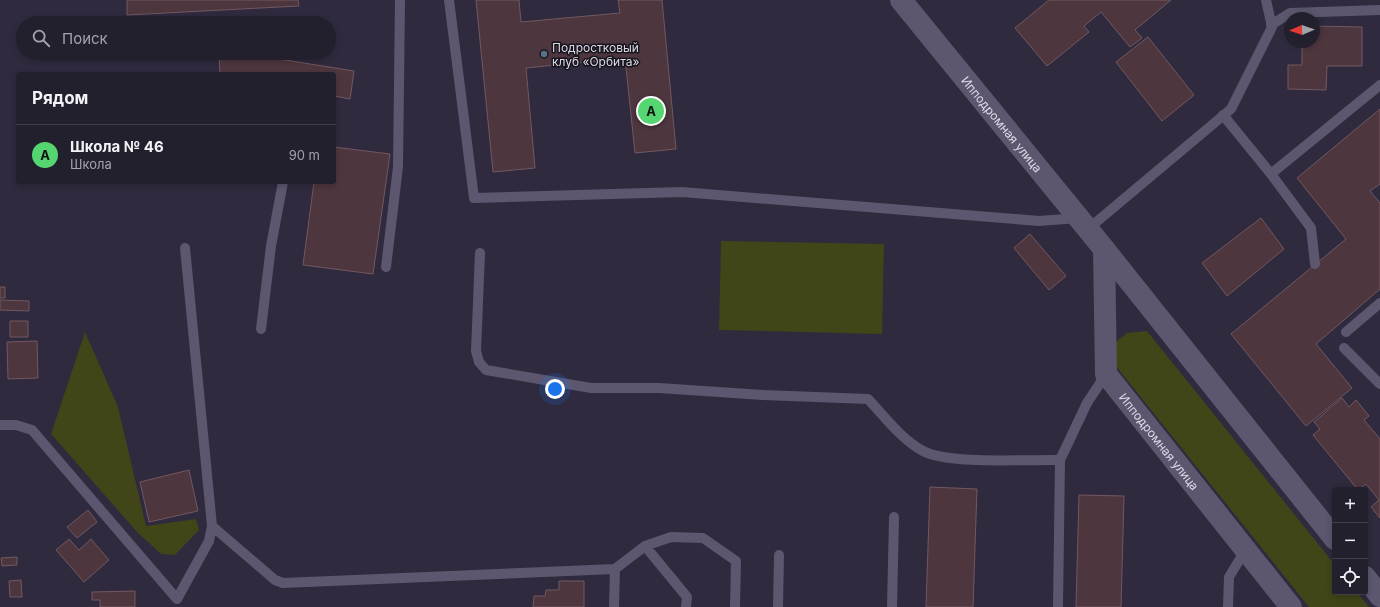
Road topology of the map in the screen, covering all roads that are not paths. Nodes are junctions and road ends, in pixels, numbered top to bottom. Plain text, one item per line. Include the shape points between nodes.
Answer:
1 (400, 0) edge
2 (449, 0) edge
3 (901, 0) edge
4 (1266, 0) edge
5 (1380, 10) edge
6 (1271, 25) junction
7 (1380, 85) edge
8 (1223, 115) junction
9 (1271, 174) junction
10 (283, 184) edge
11 (1083, 224) junction
12 (185, 248) dead end
13 (1104, 249) junction
14 (480, 253) dead end
15 (1316, 264) dead end
16 (386, 267) dead end
17 (1380, 303) edge
18 (262, 329) dead end
19 (1346, 332) dead end
20 (1344, 348) dead end
21 (1106, 374) junction
22 (1380, 384) edge
23 (0, 425) edge
24 (1060, 460) junction
25 (894, 517) dead end
26 (212, 526) junction
27 (1332, 536) edge
28 (645, 546) junction
29 (1246, 549) junction
30 (779, 555) dead end
31 (615, 569) junction
32 (1368, 581) edge
33 (1380, 596) edge
34 (179, 603) edge
35 (614, 607) edge
36 (686, 607) edge
37 (735, 607) edge
38 (778, 607) edge
39 (892, 607) edge
40 (1058, 607) edge
41 (1228, 607) edge
42 (1292, 607) edge

1 - 16 lane via 398,166
2 - 11 lane via 474,198 682,192
3 - 11 street, Ипподромная улица
4 - 6 lane
5 - 6 lane via 1290,13
6 - 8 lane via 1231,108
7 - 9 lane
8 - 9 lane
8 - 11 lane
9 - 15 lane via 1311,228
10 - 18 lane via 271,246
11 - 13 street, Ипподромная улица
12 - 26 lane
13 - 21 street
13 - 27 street, Ипподромная улица
14 - 24 lane via 476,351 479,362 486,370 591,388 659,388 868,399 903,437 924,452 950,459
17 - 19 lane via 1357,316
20 - 22 lane
21 - 24 lane via 1087,403
21 - 29 street, Ипподромная улица
23 - 34 lane via 16,425 32,430
24 - 40 lane
25 - 39 lane
26 - 31 lane via 283,584
26 - 34 lane via 209,541
28 - 31 lane
28 - 36 lane via 687,597
28 - 37 lane via 671,537 703,538 730,556 736,561
29 - 41 lane via 1229,577
29 - 42 street, Ипподромная улица
30 - 38 lane
31 - 35 lane
32 - 33 street

